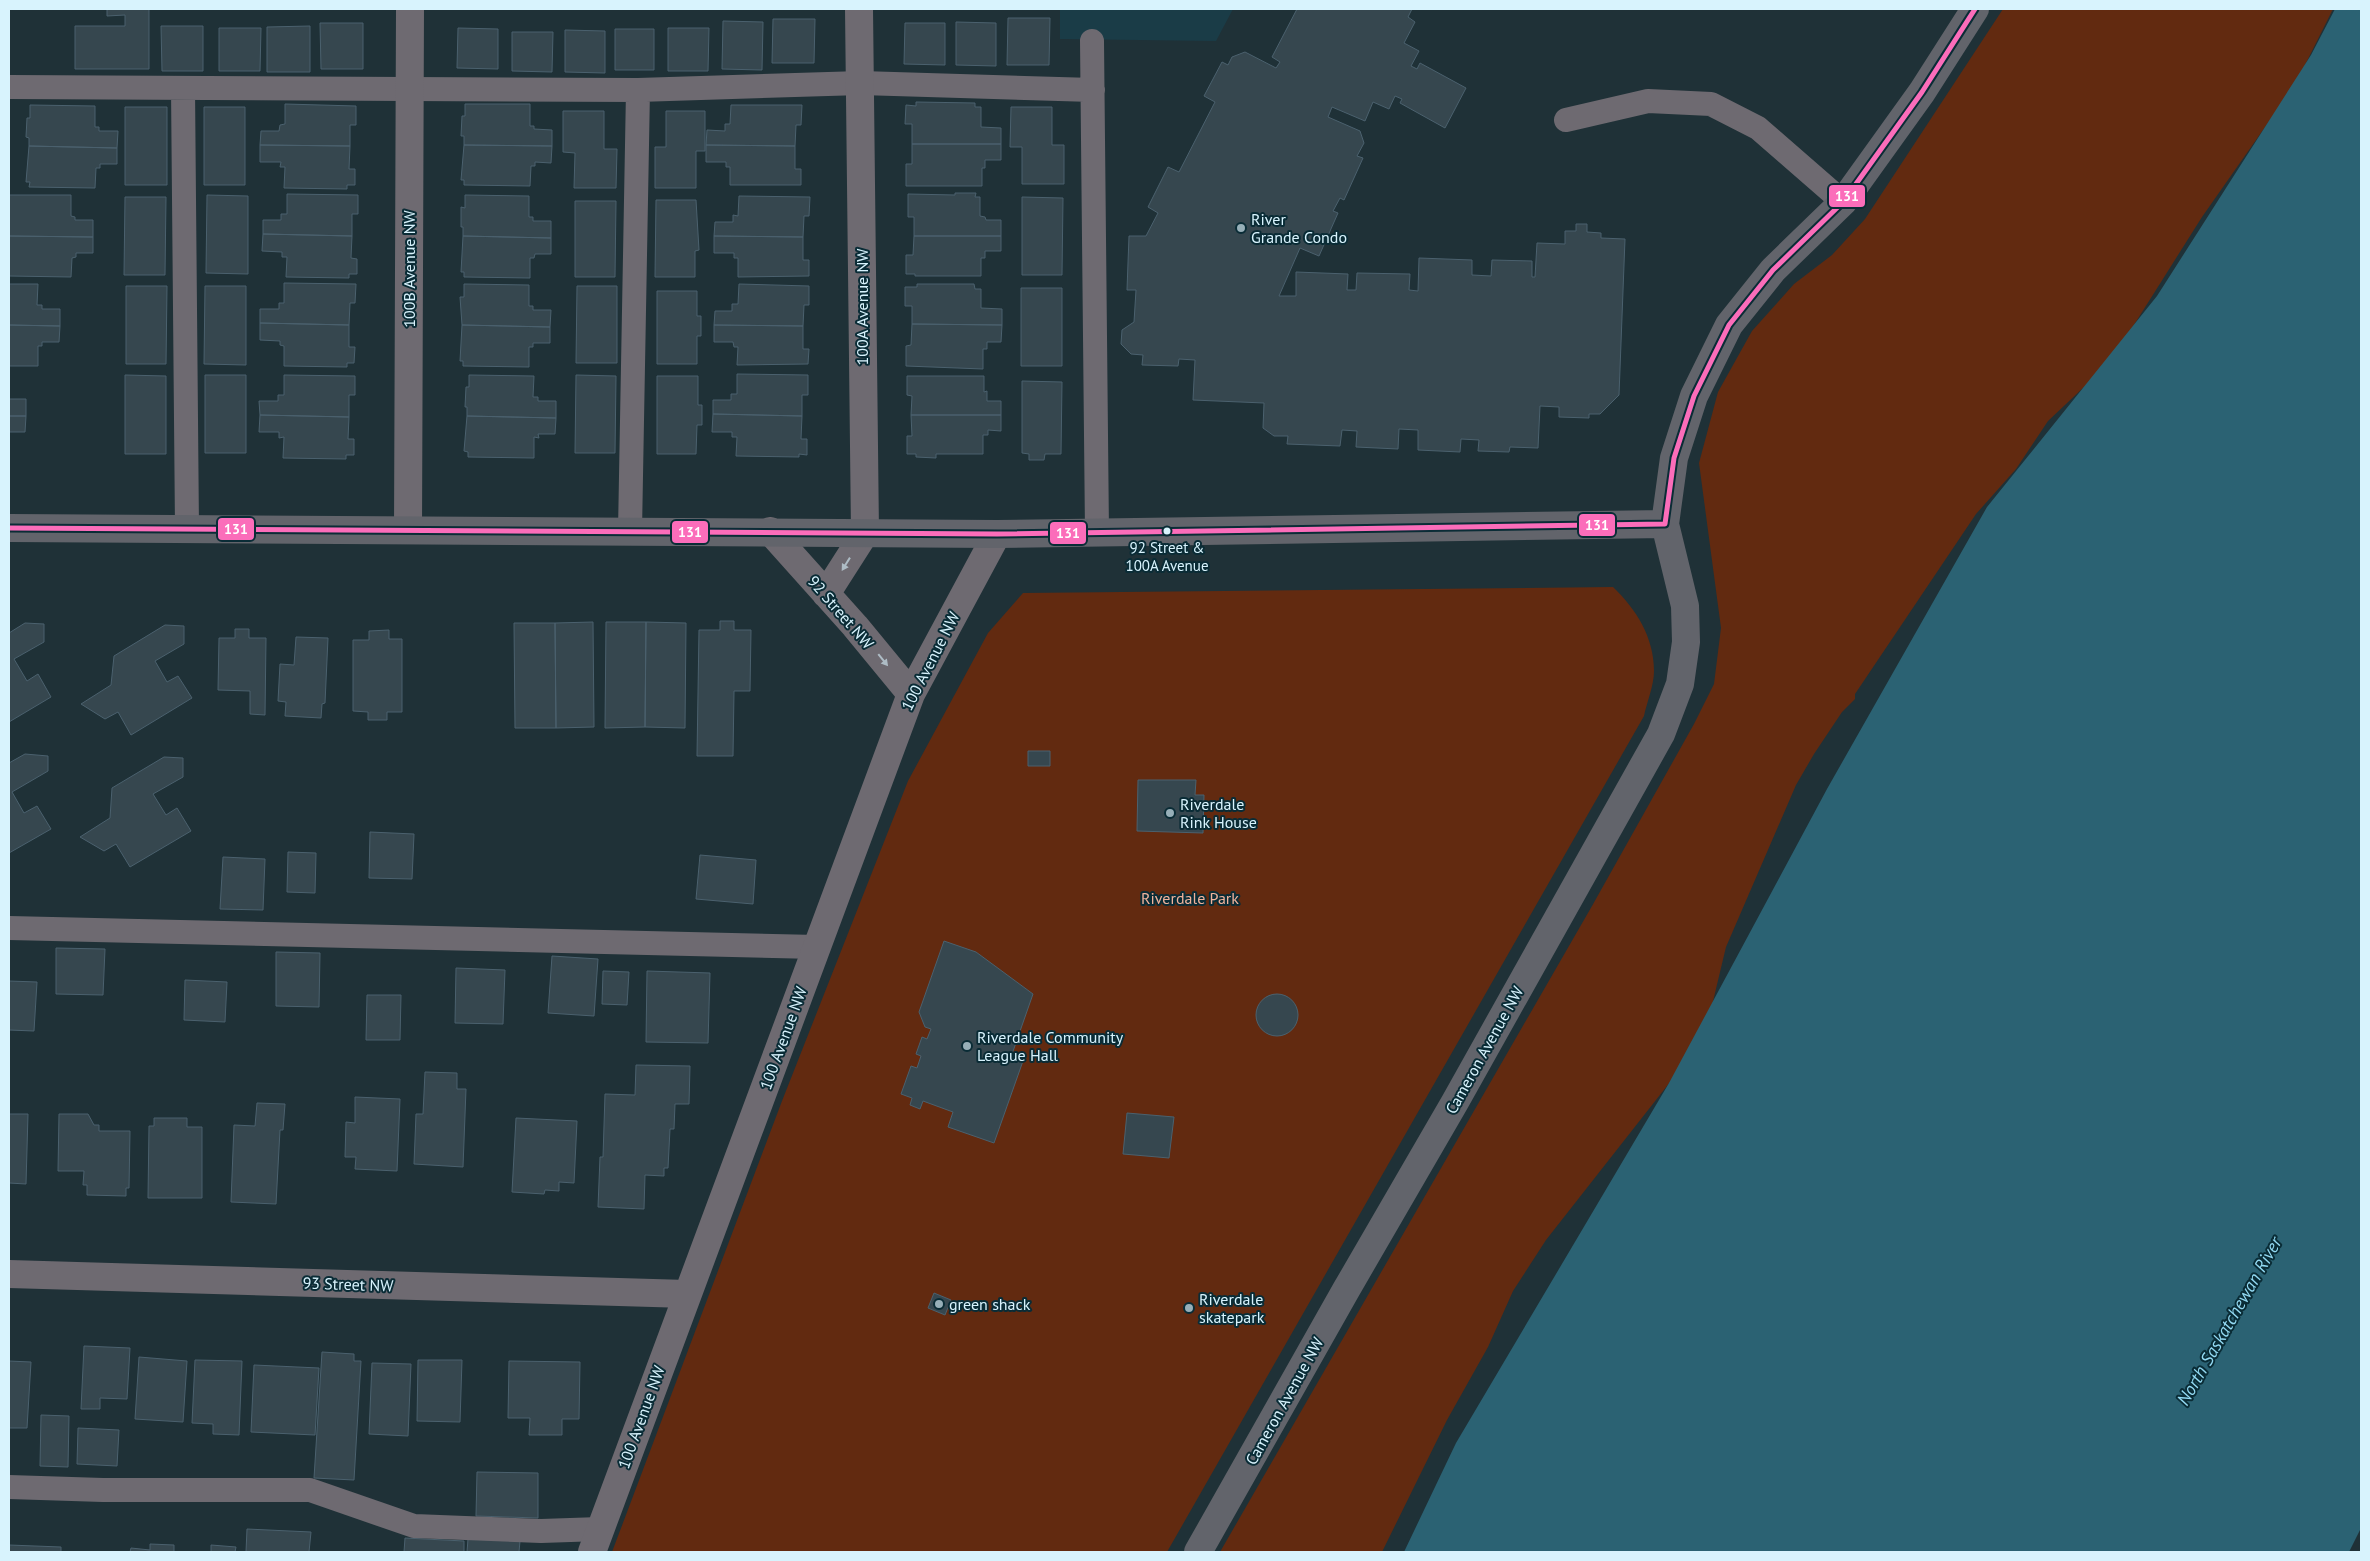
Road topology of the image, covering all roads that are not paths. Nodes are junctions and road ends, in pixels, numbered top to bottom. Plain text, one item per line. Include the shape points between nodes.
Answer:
1 (410, 9) edge
2 (859, 9) edge
3 (1975, 9) edge
4 (1092, 41) dead end
5 (861, 83) junction
6 (9, 87) edge
7 (183, 88) junction
8 (410, 88) junction
9 (638, 90) junction
10 (1093, 90) junction
11 (1566, 120) dead end
12 (1843, 202) junction
13 (1664, 524) junction
14 (9, 528) edge
15 (187, 529) junction
16 (408, 530) junction
17 (630, 531) junction
18 (770, 531) junction
19 (1097, 532) junction
20 (865, 533) junction
21 (997, 534) junction
22 (826, 594) junction
23 (911, 694) junction
24 (9, 928) edge
25 (817, 947) junction
26 (9, 1274) edge
27 (687, 1294) junction
28 (9, 1487) edge
29 (596, 1540) edge
30 (1198, 1552) edge

1 - 8 street, 100B Avenue NW
2 - 5 street, 100A Avenue NW
3 - 12 street via 1922,92
4 - 10 lane
5 - 9 lane
5 - 10 lane
5 - 20 street, 100A Avenue NW
6 - 7 lane
7 - 8 lane
7 - 15 lane
8 - 9 lane
8 - 16 street, 100B Avenue NW
9 - 17 lane
10 - 19 lane
11 - 12 lane via 1648,101 1711,104 1758,128
12 - 13 street via 1773,270 1729,326 1694,396 1674,458
13 - 19 street
13 - 30 street, Cameron Avenue NW via 1685,606 1686,642 1680,684 1661,734
14 - 15 street
15 - 16 street
16 - 17 street
17 - 18 street
18 - 20 street
18 - 22 street, 92 Street NW
19 - 21 street
20 - 21 street
20 -> 22 street
21 - 23 street, 100 Avenue NW
22 -> 23 street, 92 Street NW
23 - 25 street, 100 Avenue NW
24 - 25 lane
25 - 27 street, 100 Avenue NW
26 - 27 street, 93 Street NW
27 - 29 street, 100 Avenue NW
28 - 29 lane via 310,1490 414,1526 541,1531

